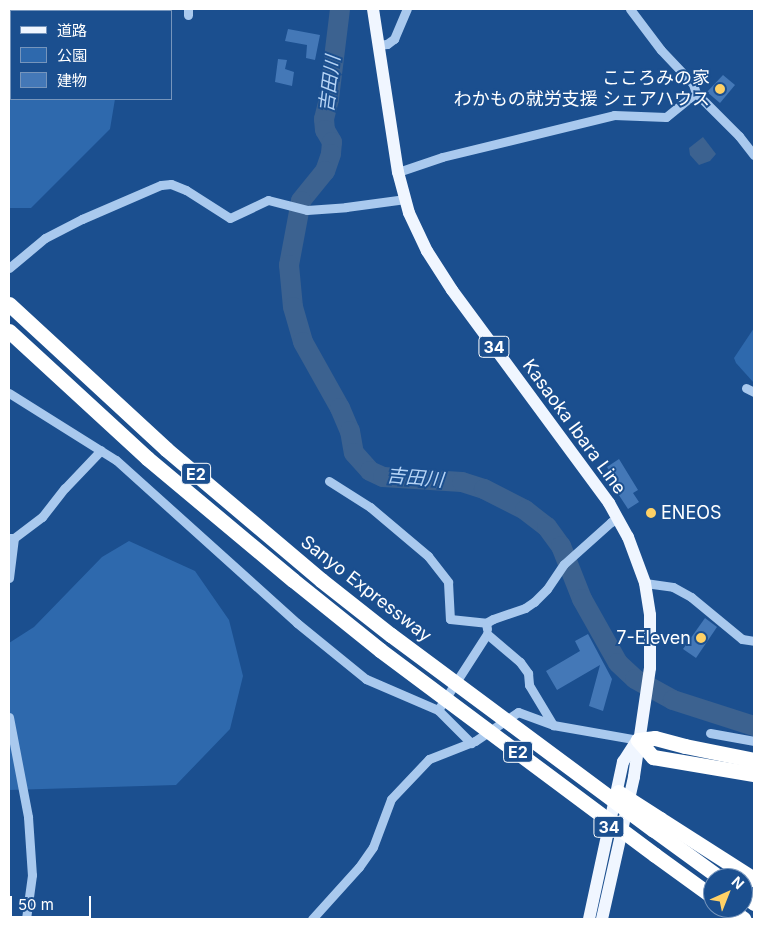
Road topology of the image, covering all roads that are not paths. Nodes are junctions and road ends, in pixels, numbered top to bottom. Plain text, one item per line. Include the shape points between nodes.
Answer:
1 (373, 9) edge
2 (407, 9) edge
3 (630, 9) edge
4 (377, 45) junction
5 (696, 93) junction
6 (754, 155) edge
7 (398, 172) junction
8 (404, 199) junction
9 (9, 268) edge
10 (9, 304) edge
11 (9, 331) edge
12 (9, 393) edge
13 (101, 450) junction
14 (329, 481) dead end
15 (618, 519) junction
16 (11, 538) edge
17 (9, 578) edge
18 (645, 582) junction
19 (486, 623) junction
20 (487, 634) junction
21 (754, 641) edge
22 (438, 710) junction
23 (9, 716) edge
24 (553, 725) junction
25 (710, 733) dead end
26 (638, 740) junction
27 (754, 741) edge
28 (471, 743) junction
29 (754, 760) edge
30 (754, 774) edge
31 (657, 824) junction
32 (708, 868) edge
33 (754, 879) edge
34 (703, 890) edge
35 (26, 919) edge
36 (312, 919) edge
37 (590, 919) edge
38 (602, 919) edge

1 - 4 main road, Kasaoka Ibara Line / 34
2 - 4 street via 394,39
3 - 5 street via 661,50 693,84
4 - 7 main road, Kasaoka Ibara Line / 34
5 - 6 street via 740,136
5 - 7 street via 666,117 614,115 442,157
7 - 8 main road, Kasaoka Ibara Line / 34
8 - 9 street via 307,210 268,200 230,218 186,190 171,184 161,185 46,238
8 - 15 main road, Kasaoka Ibara Line / 34 via 427,250 452,290 592,478
10 - 31 highway, Sanyo Expressway / E2, bridge via 166,449 321,580 489,708
11 - 34 highway, E2, bridge via 146,458 292,580 380,650
12 - 13 street
13 - 16 street via 42,517
13 - 22 street via 297,623 366,679
14 - 19 street via 370,507 428,556 448,582 450,619
15 - 18 main road, Kasaoka Ibara Line / 34
15 - 19 street via 564,564 534,602
16 - 17 street
18 - 21 street via 673,587 742,639
18 - 26 main road, Kasaoka Ibara Line / 34 via 650,615 650,668
19 - 20 street
20 - 22 street
20 - 24 street via 528,673 529,685
22 - 28 street
23 - 35 street via 28,817 32,875
24 - 26 street
24 - 28 street via 518,712
25 - 27 street
26 - 29 highway via 655,738
26 - 30 highway via 653,757
26 - 37 main road, Kasaoka Ibara Line / 34 via 623,762
26 - 38 main road, Kasaoka Ibara Line / 34 via 634,777
28 - 36 street via 429,759 410,777 392,799 364,860
31 - 32 highway
31 - 33 highway

